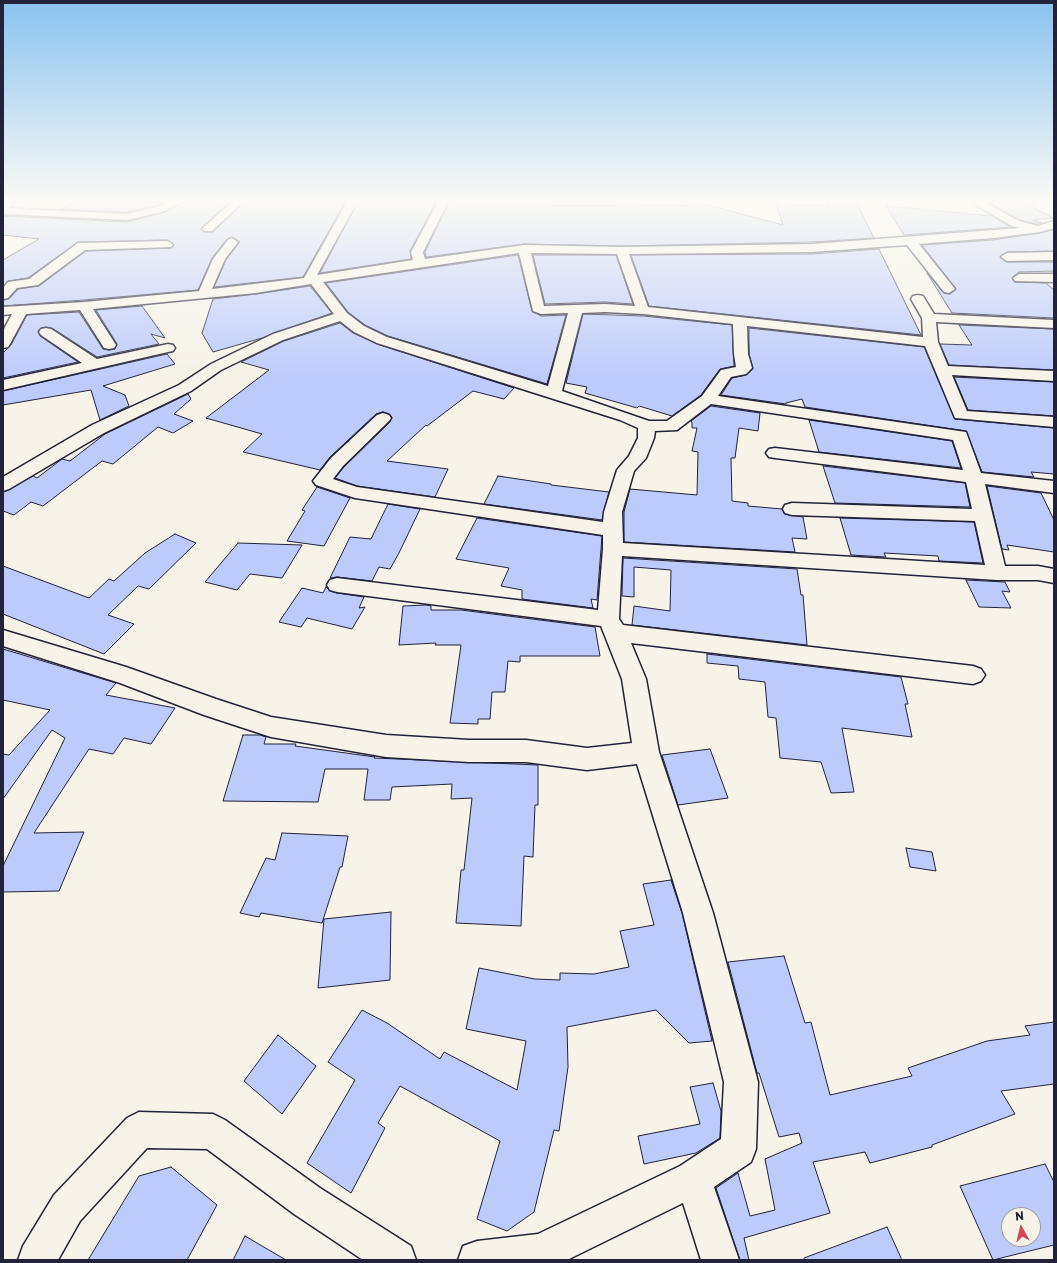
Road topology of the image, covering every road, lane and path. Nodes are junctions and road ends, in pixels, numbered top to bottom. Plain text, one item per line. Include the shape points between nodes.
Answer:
1 (62, 261) edge
2 (218, 261) edge
3 (321, 261) edge
4 (436, 261) edge
5 (527, 261) edge
6 (626, 261) edge
7 (926, 261) edge
8 (420, 263) joint
9 (1019, 278) dead end
10 (1054, 278) edge
11 (311, 281) junction
12 (949, 289) dead end
13 (3, 294) edge
14 (204, 294) junction
15 (918, 300) dead end
16 (84, 306) junction
17 (22, 309) junction
18 (576, 309) junction
19 (643, 310) junction
20 (3, 311) edge
21 (342, 316) junction
22 (929, 318) junction
23 (740, 321) junction
24 (1054, 324) edge
25 (46, 332) dead end
26 (931, 342) junction
27 (3, 344) edge
28 (109, 345) dead end
29 (168, 348) dead end
30 (93, 363) junction
31 (942, 370) junction
32 (1054, 376) edge
33 (3, 385) edge
34 (554, 393) junction
35 (708, 399) junction
36 (383, 418) dead end
37 (1054, 422) edge
38 (647, 426) junction
39 (775, 453) dead end
40 (974, 477) junction
41 (3, 484) edge
42 (1054, 487) edge
43 (792, 509) dead end
44 (982, 515) junction
45 (612, 540) junction
46 (997, 573) junction
47 (1054, 576) edge
48 (337, 584) dead end
49 (612, 626) junction
50 (3, 638) edge
51 (973, 675) dead end
52 (646, 752) junction
53 (693, 1179) junction
54 (541, 1256) edge
55 (37, 1260) edge
56 (397, 1260) edge
57 (477, 1260) edge
58 (720, 1260) edge

1 - 13 street via 33,282 13,285
2 - 14 street
3 - 11 street
4 - 8 street
5 - 18 street via 538,308
6 - 19 street
7 - 12 street
8 - 11 street
9 - 10 street
11 - 14 street
11 - 21 street
14 - 16 street
15 - 22 street
16 - 17 street
16 - 28 street
17 - 20 street
17 - 27 street
18 - 19 street
18 - 34 street
19 - 23 street
21 - 34 street via 359,329 382,340
21 - 41 street via 278,337 216,367 185,388 98,430
22 - 24 street
22 - 26 street
23 - 26 street
23 - 35 street via 744,368 741,371 726,373
25 - 30 street
26 - 31 street
29 - 30 street
30 - 33 street
31 - 32 street
31 - 37 street via 961,415
34 - 38 street
35 - 38 street via 671,426
35 - 40 street via 960,436
36 - 45 street via 336,462 322,481 355,492
38 - 45 street via 646,438 637,458 626,470 613,512
39 - 40 street
40 - 42 street
40 - 44 street
43 - 44 street
44 - 46 street
45 - 46 street
45 - 49 street
46 - 47 street via 1038,573
48 - 49 street
49 - 51 street
49 - 52 street via 634,679
50 - 52 street via 126,676 271,727 386,746 469,751 526,751 587,758
52 - 53 street via 698,913 741,1082 738,1149
53 - 54 street
53 - 58 street
54 - 57 street
55 - 56 street via 67,1208 139,1130 214,1132 307,1201

